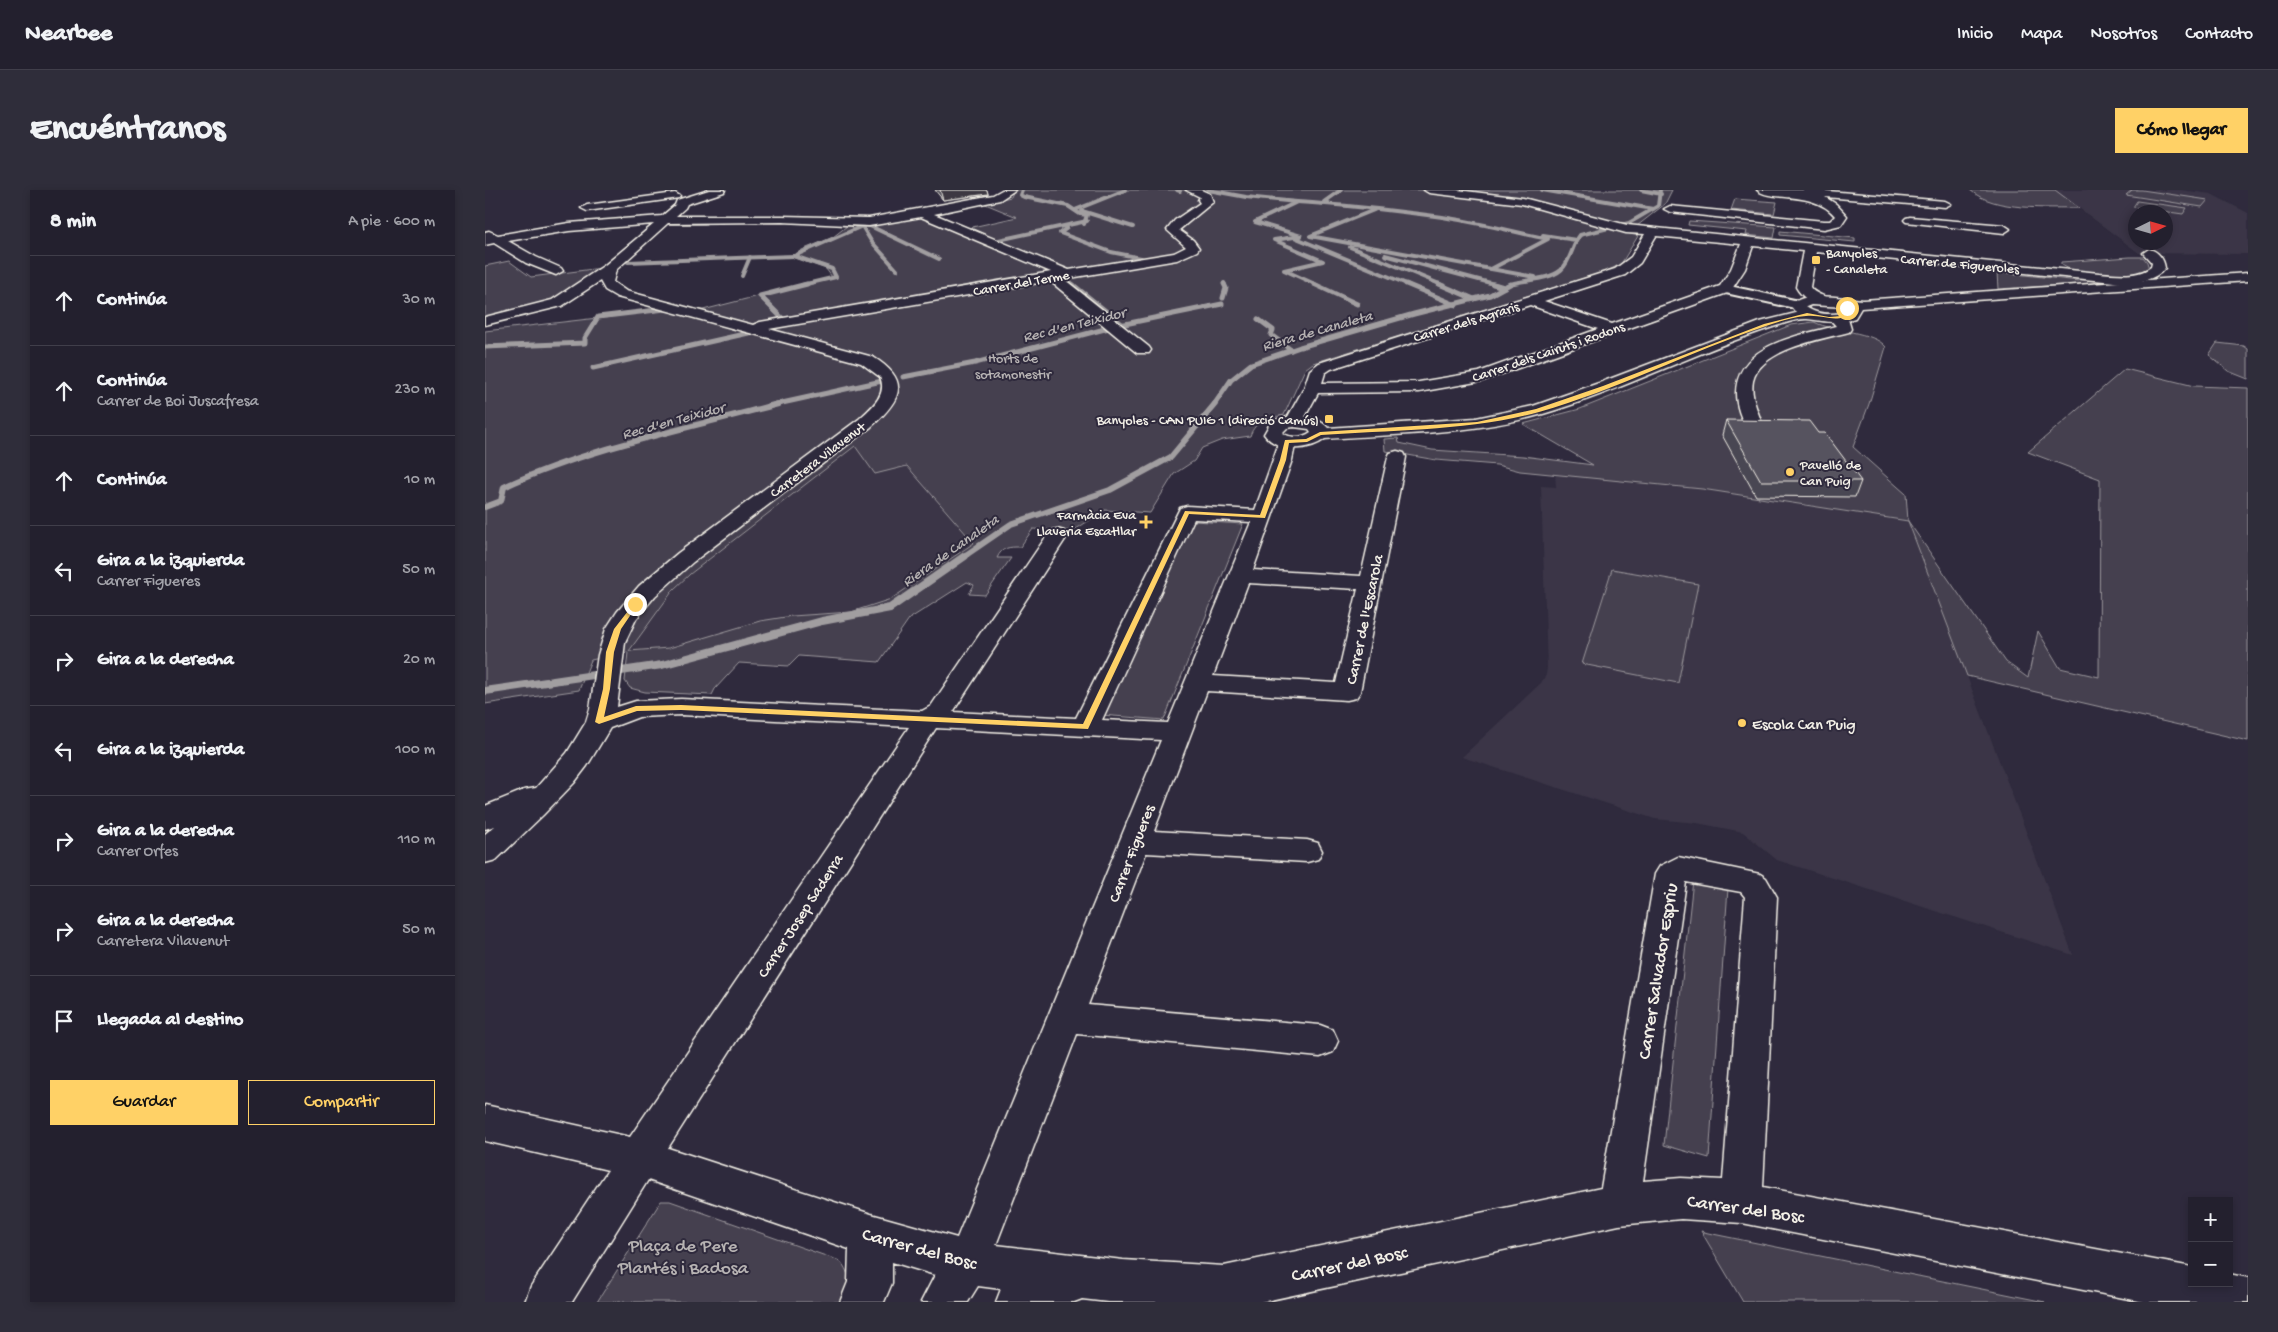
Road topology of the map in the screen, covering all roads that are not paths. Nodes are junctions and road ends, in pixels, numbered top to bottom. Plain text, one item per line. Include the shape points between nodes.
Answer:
1 (720, 190) edge
2 (1191, 190) edge
3 (1429, 190) edge
4 (1762, 190) edge
5 (1795, 192) junction
6 (1005, 193) edge
7 (1677, 195) dead end
8 (675, 196) edge
9 (1871, 198) junction
10 (1945, 204) dead end
11 (577, 209) dead end
12 (1670, 209) junction
13 (922, 213) junction
14 (1893, 216) junction
15 (663, 221) junction
16 (1653, 223) junction
17 (2004, 228) dead end
18 (485, 234) edge
19 (1987, 238) dead end
20 (491, 240) edge
21 (1748, 241) junction
22 (1917, 246) dead end
23 (1810, 248) junction
24 (2149, 253) dead end
25 (1925, 259) junction
26 (610, 268) junction
27 (556, 271) dead end
28 (1067, 274) junction
29 (1052, 276) junction
30 (2248, 277) edge
31 (1725, 289) junction
32 (1531, 301) junction
33 (1827, 302) junction
34 (1854, 307) junction
35 (1803, 309) junction
36 (1836, 318) junction
37 (485, 321) edge
38 (751, 329) junction
39 (1611, 329) junction
40 (1143, 350) dead end
41 (1312, 388) junction
42 (1754, 426) edge
43 (1290, 432) junction
44 (1397, 456) dead end
45 (1263, 517) junction
46 (1057, 535) dead end
47 (1239, 576) junction
48 (1370, 583) junction
49 (1197, 683) junction
50 (929, 718) junction
51 (599, 722) junction
52 (1085, 727) junction
53 (1178, 732) junction
54 (552, 788) junction
55 (485, 818) edge
56 (1134, 841) junction
57 (485, 852) edge
58 (1307, 852) dead end
59 (1065, 1018) junction
60 (1320, 1041) dead end
61 (485, 1123) edge
62 (639, 1158) junction
63 (1742, 1203) junction
64 (1619, 1204) junction
65 (871, 1235) junction
66 (968, 1264) junction
67 (1082, 1277) junction
68 (2225, 1299) edge
69 (547, 1302) edge
70 (862, 1302) edge
71 (943, 1302) edge
72 (1018, 1302) edge

1 - 8 street
2 - 28 street, Carrer del Terme via 1206,196 1204,200 1207,202 1194,215 1175,225 1173,230 1193,248 1150,261
3 - 16 street, Carrer de Figueroles via 1523,201 1604,224
4 - 5 street
5 - 9 street
5 - 12 street via 1818,197 1838,212 1839,220 1834,224
6 - 13 street
7 - 12 street
8 - 11 street
8 - 15 street via 681,206
9 - 10 street
9 - 14 street
12 - 16 street
13 - 15 street via 860,222 782,219
13 - 28 street
14 - 17 street
14 - 19 street via 1908,230
15 - 20 street via 569,227
15 - 26 street
16 - 21 street, Carrer de Figueroles
16 - 32 street, Carrer dels Agraris via 1631,266
18 - 20 street
20 - 27 street
21 - 23 street, Carrer de Figueroles
21 - 31 street via 1738,269
22 - 25 street
23 - 25 street, Carrer de Figueroles
23 - 33 street via 1803,287 1807,294
24 - 25 street, Carrer de Figueroles via 2158,262 2153,274 2122,278
26 - 37 street via 557,303
26 - 38 street, Carretera Vilavenut via 605,281 616,292
28 - 29 street, Carrer del Terme
29 - 38 street, Carrer del Terme
29 - 40 street
30 - 34 street
31 - 35 street
31 - 39 street, Carrer dels Cairuts i Rodons
32 - 39 street
32 - 41 street, Carrer dels Agraris via 1325,366 1318,370
33 - 34 street
33 - 35 street via 1808,301
34 - 36 street via 1847,316
35 - 36 street
35 - 43 street via 1605,387 1537,410 1477,423 1320,434 1307,441
36 - 42 street via 1843,322 1844,329 1780,346 1752,364 1743,388
38 - 51 street, Carretera Vilavenut via 867,360 889,377 892,388 889,397 865,423 658,580 624,618 610,652 607,689
39 - 41 street, Carrer dels Cairuts i Rodons via 1482,376 1419,387
41 - 43 street, Carrer dels Agraris
43 - 45 street, Carrer Figueres
44 - 48 street, Carrer de l'Escarola
45 - 47 street, Carrer Figueres
45 - 52 street via 1187,512
46 - 50 street, Carrer Josep Saderra via 940,712
47 - 48 street
47 - 49 street, Carrer Figueres
48 - 49 street, Carrer de l'Escarola via 1347,692
49 - 53 street, Carrer Figueres
50 - 51 street via 681,707 636,709
50 - 52 street
50 - 62 street, Carrer Josep Saderra
51 - 54 street, Carretera Vilavenut via 575,763
52 - 53 street
53 - 56 street, Carrer Figueres
54 - 55 street
54 - 57 street, Carretera Vilavenut
56 - 58 street
56 - 59 street, Carrer Figueres
59 - 60 street
59 - 66 street, Carrer Figueres
61 - 62 street, Carrer del Bosc
62 - 65 street, Carrer del Bosc
62 - 69 street, Carrer Josep Saderra
63 - 64 street, Carrer del Bosc via 1694,1197
63 - 64 street, Carrer Salvador Espriu via 1761,897 1749,882 1678,868 1671,874
63 - 68 street, Carrer del Bosc
64 - 67 street, Carrer del Bosc via 1224,1288
65 - 66 street, Carrer del Bosc
65 - 70 street via 869,1283
66 - 67 street, Carrer del Bosc
66 - 71 street, Carrer Figueres
67 - 72 street

